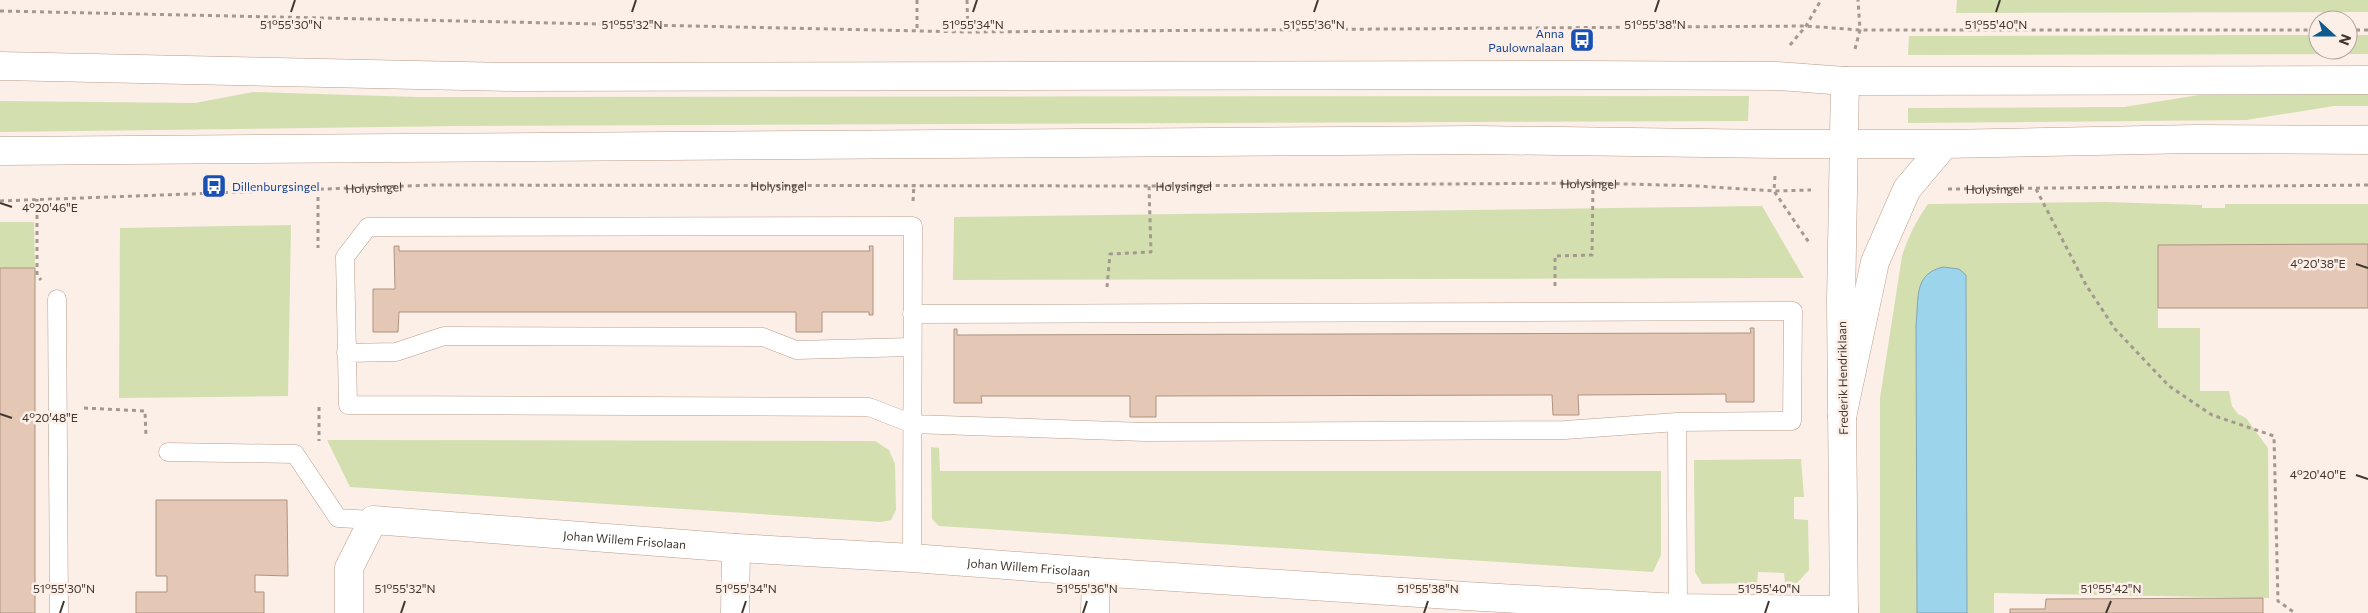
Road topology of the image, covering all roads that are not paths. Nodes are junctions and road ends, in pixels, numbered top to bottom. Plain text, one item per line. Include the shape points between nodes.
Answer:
1 (0, 66) edge
2 (2368, 80) edge
3 (1846, 81) junction
4 (2368, 140) edge
5 (1845, 143) junction
6 (1945, 144) junction
7 (0, 151) edge
8 (57, 299) road end
9 (912, 314) junction
10 (912, 347) junction
11 (346, 353) junction
12 (1842, 417) junction
13 (1676, 422) junction
14 (913, 424) junction
15 (168, 452) road end
16 (373, 520) junction
17 (736, 548) junction
18 (912, 558) junction
19 (1096, 572) junction
20 (1465, 605) edge
21 (1678, 608) junction
22 (1844, 612) edge
23 (59, 613) edge
24 (349, 613) edge
25 (735, 613) edge
26 (1095, 613) edge

1 - 3 street via 515,77 1581,75 1777,76
2 - 3 street
3 - 5 street
4 - 6 street via 2196,139
5 - 6 street
5 - 7 street via 1468,140
5 - 12 street, Frederik Hendriklaan
6 - 12 street via 1907,189 1875,262
8 - 23 lane
9 - 10 lane
9 - 11 lane via 913,226 368,227 346,257
9 - 13 lane via 1792,311 1792,421
10 - 11 lane via 796,350 763,338 444,336 396,352
10 - 14 lane
11 - 14 lane via 348,405 869,407
12 - 22 street, Frederik Hendriklaan
13 - 14 lane via 1565,430 1165,432
13 - 21 lane
14 - 18 lane
15 - 16 lane via 295,454 338,518
16 - 17 street, Johan Willem Frisolaan
16 - 24 street via 349,568
17 - 18 street, Johan Willem Frisolaan
17 - 25 street
18 - 19 street, Johan Willem Frisolaan
19 - 20 street, Johan Willem Frisolaan
19 - 26 street
20 - 21 street, Johan Willem Frisolaan
21 - 22 street, Johan Willem Frisolaan

